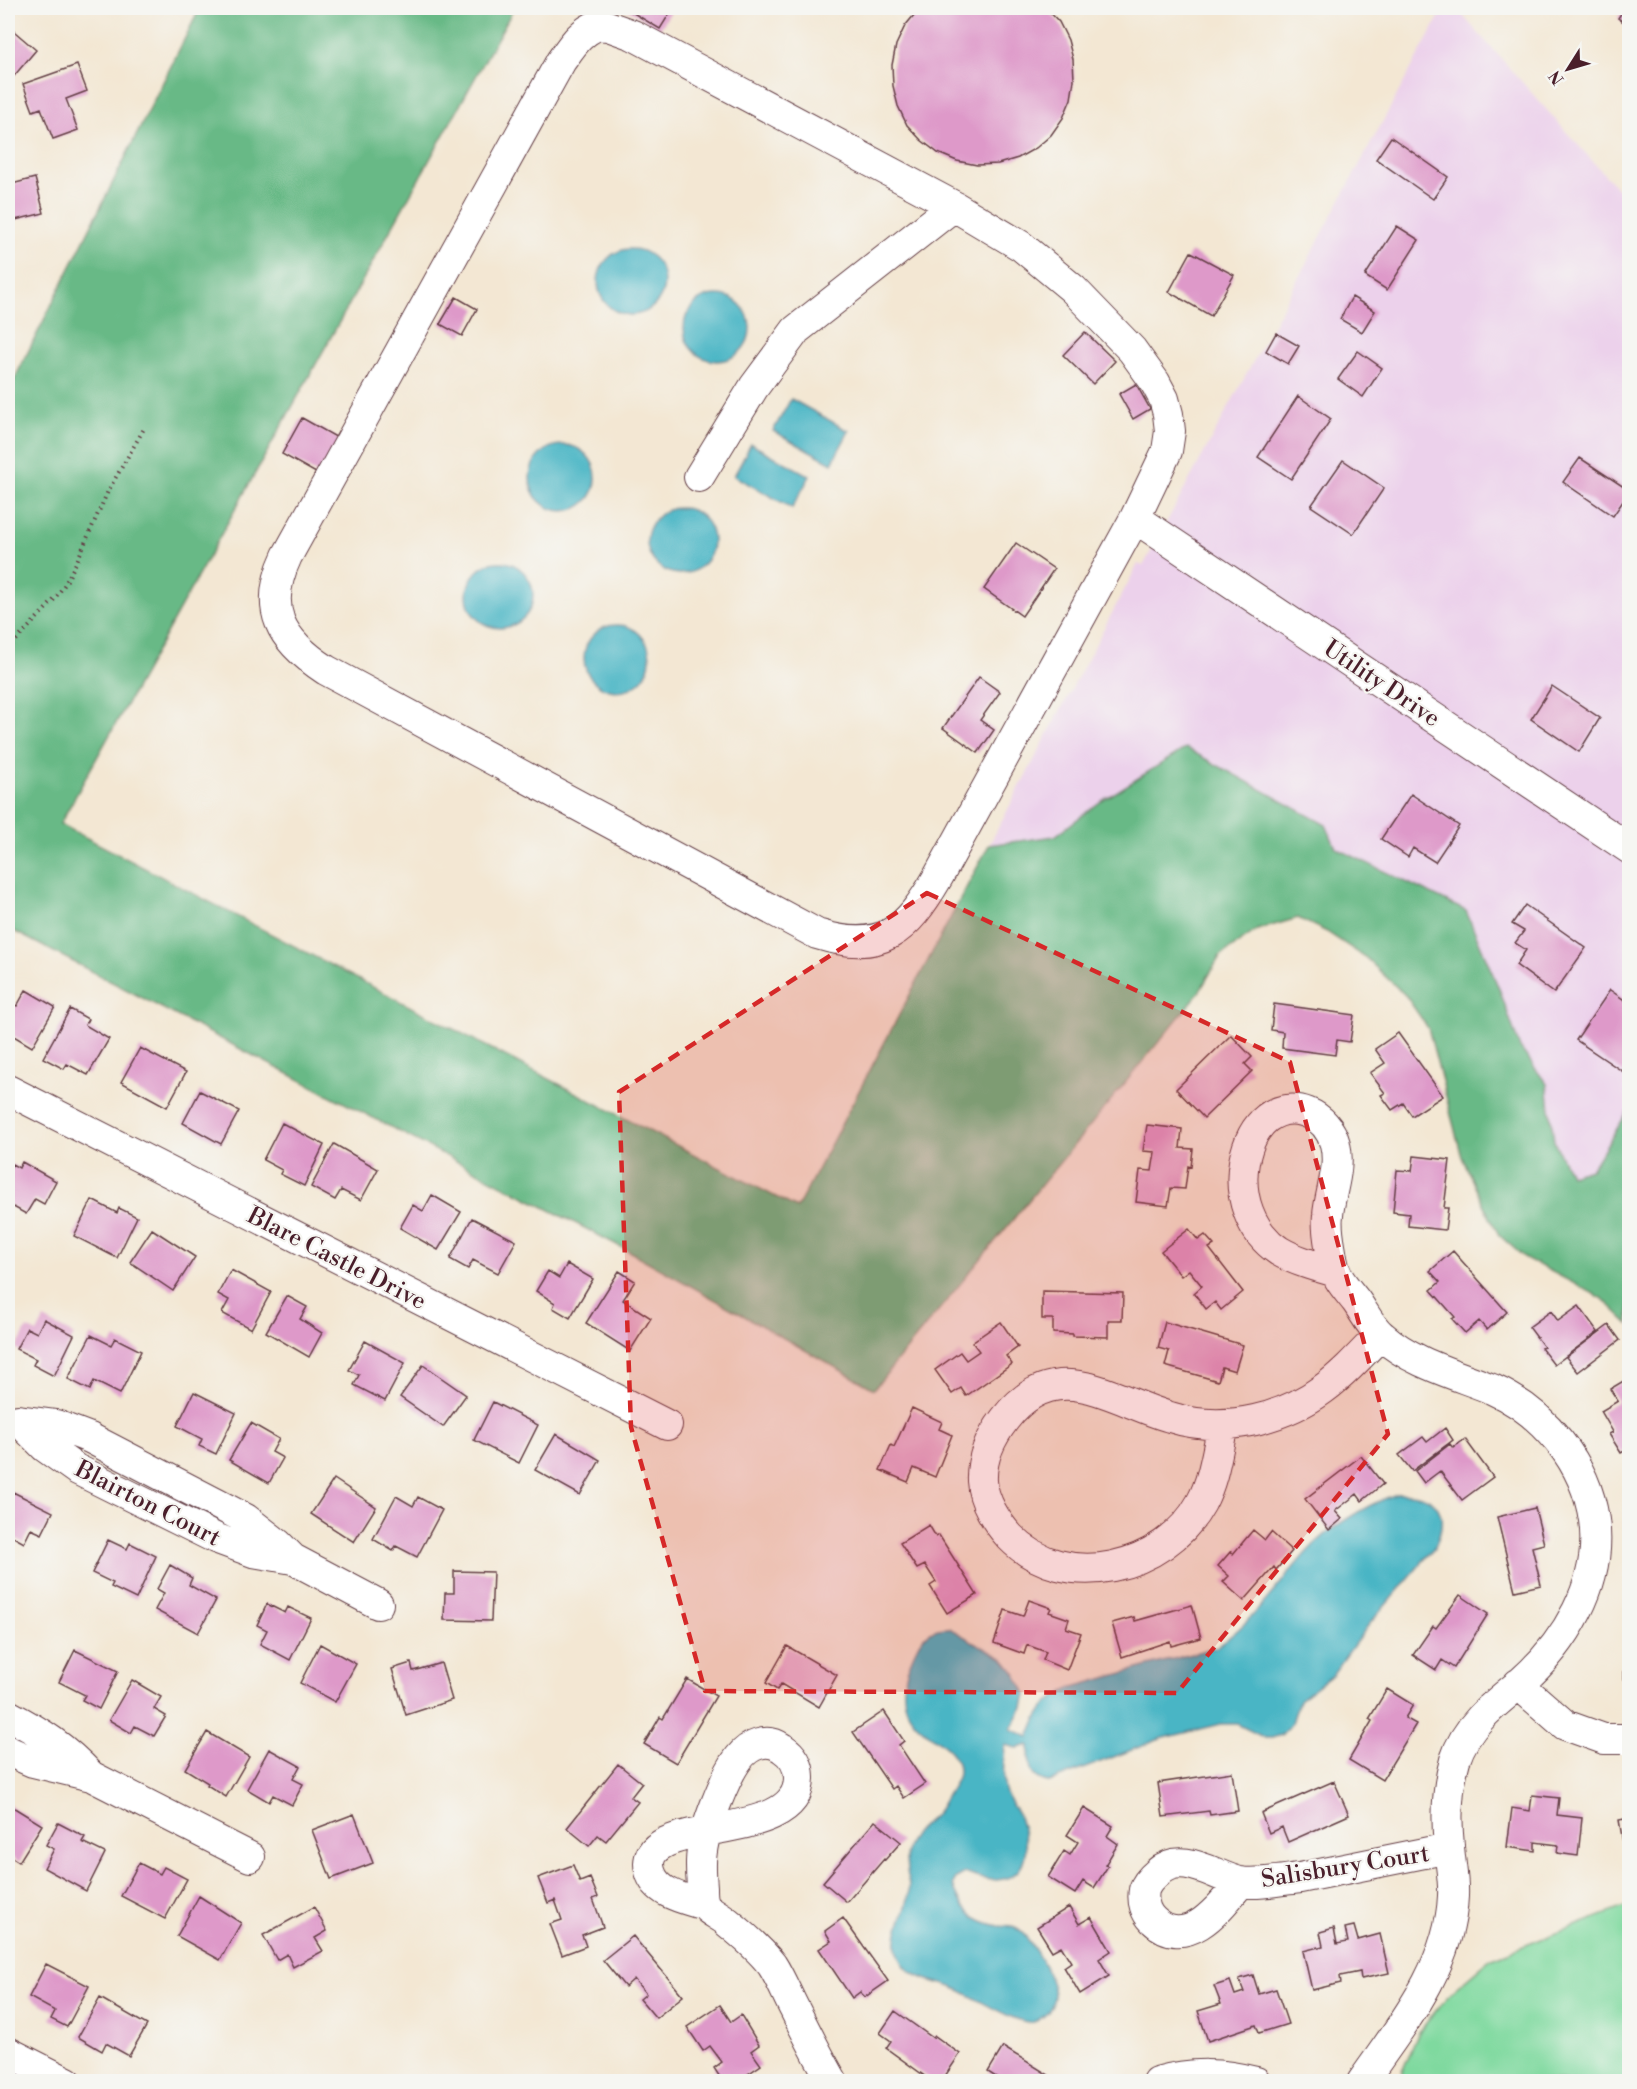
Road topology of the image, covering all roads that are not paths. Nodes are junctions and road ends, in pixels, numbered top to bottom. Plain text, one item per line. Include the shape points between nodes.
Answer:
1 (954, 206) junction
2 (699, 477) dead end
3 (1135, 518) junction
4 (1629, 849) edge
5 (8, 1090) edge
6 (1333, 1271) junction
7 (1380, 1335) junction
8 (13, 1417) edge
9 (667, 1425) dead end
10 (1223, 1425) junction
11 (378, 1604) dead end
12 (1518, 1684) junction
13 (8, 1715) edge
14 (1629, 1739) edge
15 (8, 1751) edge
16 (91, 1776) junction
17 (1449, 1848) junction
18 (250, 1857) dead end
19 (1241, 1882) dead end
20 (705, 1905) junction
21 (8, 2052) edge
22 (67, 2082) edge
23 (833, 2082) edge
24 (1157, 2082) edge
25 (1256, 2082) edge
26 (1362, 2082) edge

1 - 2 street via 796,330 754,387
1 - 3 street via 1021,246 1073,288 1132,350 1155,382 1164,399 1170,431 1167,451
1 - 3 street via 633,35 608,26 588,29 561,61 287,556 276,584 275,602 285,634 296,648 326,670 817,934 836,940 870,941 896,930 925,900
3 - 4 street, Utility Drive
5 - 9 street, Blare Castle Drive
6 - 6 street via 1328,1215 1336,1173 1335,1141 1329,1129 1308,1111 1279,1112 1256,1130 1247,1148 1242,1171 1245,1206 1265,1238 1277,1249
6 - 7 street
7 - 10 street via 1343,1373 1301,1405 1255,1420
7 - 12 street via 1408,1355 1496,1391 1520,1405 1564,1446 1581,1479 1594,1517 1596,1538 1588,1582 1564,1633
8 - 11 street, Blairton Court via 75,1431 111,1449 246,1519 293,1559
10 - 10 street via 1168,1417 1090,1387 1050,1387 1033,1394 997,1429 982,1466 982,1485 998,1521 1028,1551 1072,1567 1120,1565 1157,1549 1193,1515 1208,1487
12 - 14 street via 1565,1725 1604,1739
12 - 17 street via 1480,1718 1456,1759 1446,1814
13 - 16 street via 61,1746
15 - 16 street via 33,1762
16 - 18 street
17 - 19 street, Salisbury Court via 1300,1878
17 - 26 street via 1453,1894 1448,1933 1439,1958 1424,1989
20 - 20 street via 701,1866 706,1832 665,1842 651,1858 652,1876 665,1891
20 - 23 street via 771,1964
21 - 22 street
24 - 25 street via 1197,2074 1228,2075

